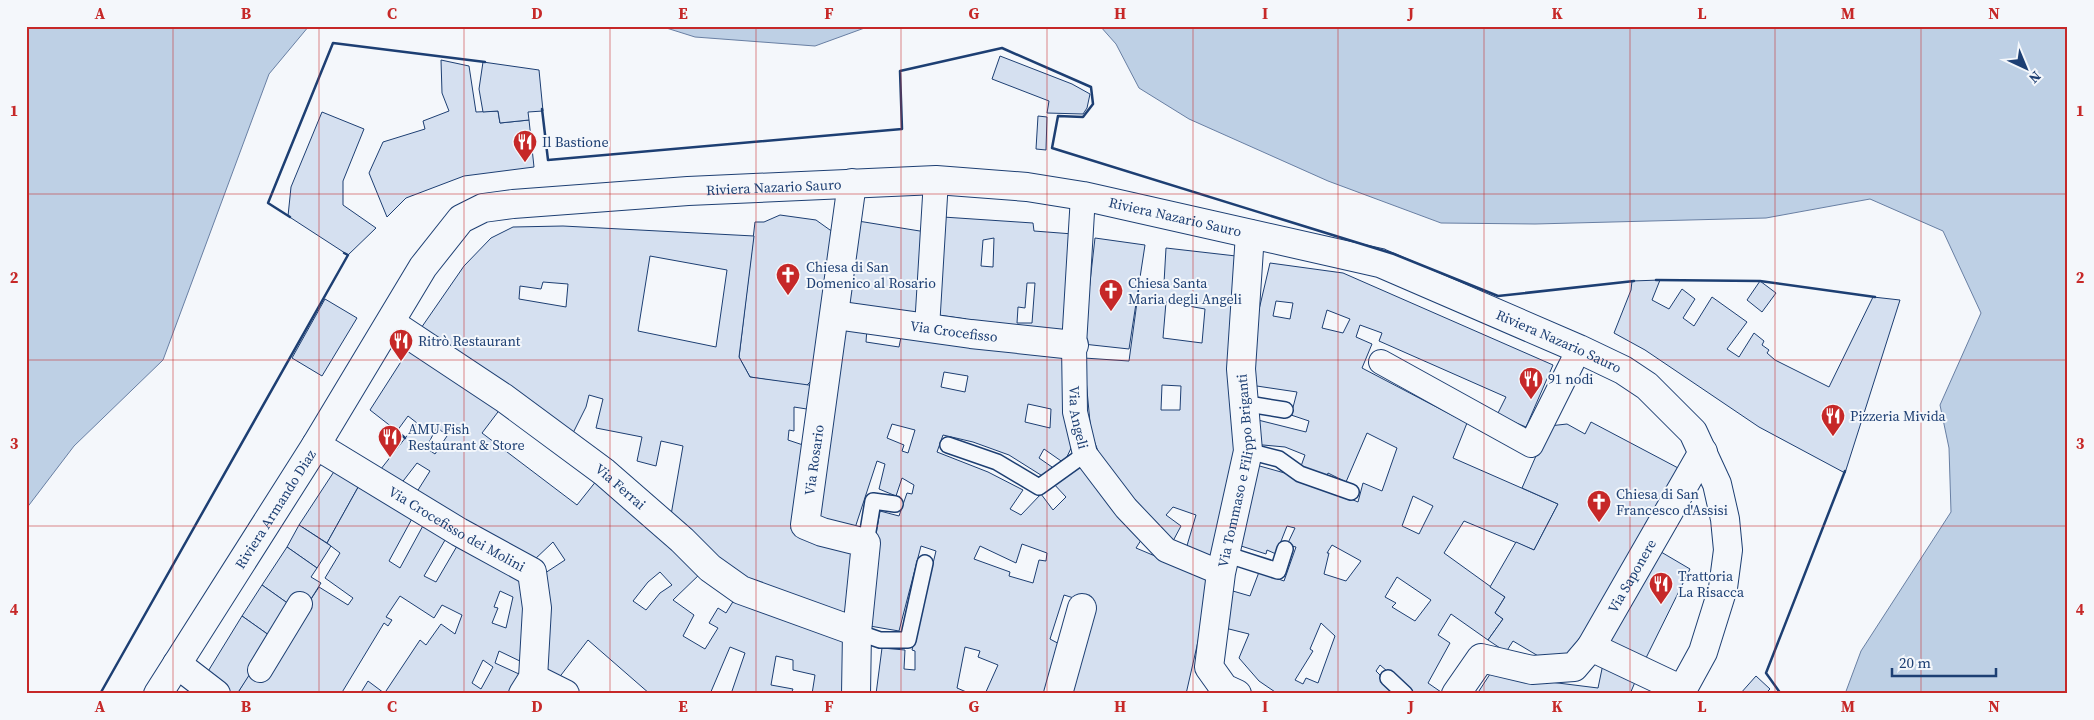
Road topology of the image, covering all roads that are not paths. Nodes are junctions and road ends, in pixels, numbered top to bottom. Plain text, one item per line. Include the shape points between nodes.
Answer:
1 (936, 180) junction
2 (852, 183) junction
3 (1083, 196) junction
4 (1250, 234) junction
5 (834, 315) junction
6 (391, 323) junction
7 (927, 328) junction
8 (1074, 345) junction
9 (1579, 348) junction
10 (1381, 362) dead end
11 (1242, 403) junction
12 (1285, 410) dead end
13 (316, 445) junction
14 (948, 445) dead end
15 (1248, 451) junction
16 (1703, 452) junction
17 (1085, 454) junction
18 (1351, 492) dead end
19 (895, 504) dead end
20 (866, 543) junction
21 (1285, 549) dead end
22 (1223, 563) junction
23 (925, 564) dead end
24 (300, 604) dead end
25 (1082, 608) dead end
26 (857, 632) junction
27 (1591, 647) junction
28 (177, 664) junction
29 (260, 670) dead end
30 (1388, 678) dead end
31 (528, 686) edge
32 (1681, 692) edge
33 (158, 694) edge
34 (216, 694) edge
35 (565, 694) edge
36 (856, 694) edge
37 (1058, 694) edge
38 (1237, 694) edge
39 (1405, 694) edge
40 (1456, 694) edge

1 - 2 street, Riviera Nazario Sauro
1 - 3 street, Riviera Nazario Sauro via 1027,187
1 - 7 street
2 - 5 street, Via Rosario
2 - 6 street, Riviera Nazario Sauro via 688,191 483,208 461,220 423,267
3 - 4 street, Riviera Nazario Sauro
3 - 8 street, Via Angeli
4 - 9 street, Riviera Nazario Sauro via 1380,263
4 - 11 street, Via Tommaso e Filippo Briganti
5 - 7 street, Via Crocefisso
5 - 20 street, Via Rosario via 805,525
6 - 13 street, Riviera Armando Diaz
6 - 26 street, Via Ferrai via 504,398 604,472 710,568 741,590
7 - 8 street, Via Crocefisso
8 - 17 street, Via Angeli via 1075,412
9 - 10 street via 1531,445
9 - 16 street, Riviera Nazario Sauro via 1647,386 1693,432
11 - 12 lane
11 - 15 street, Via Tommaso e Filippo Briganti
13 - 28 street, Riviera Armando Diaz
13 - 31 street, Via Crocefisso dei Molini via 459,532 532,572 537,608
14 - 17 lane via 997,462 1039,487
15 - 18 lane via 1279,459 1300,474
15 - 22 street, Via Tommaso e Filippo Briganti
16 - 27 street, Via Saponere
16 - 32 street, Riviera Nazario Sauro via 1717,484 1728,550 1723,588 1703,652
17 - 22 street, Via Angeli via 1126,508 1166,550
19 - 20 lane via 873,501
20 - 26 street
21 - 22 lane via 1278,571
22 - 38 street, Via Tommaso e Filippo Briganti via 1208,667 1224,688
23 - 26 lane via 908,640 880,640
24 - 29 street
25 - 37 street
26 - 36 street
27 - 32 street
27 - 40 street, Via Saponere via 1574,667 1532,670 1481,658
28 - 33 street, Riviera Armando Diaz
28 - 34 street
30 - 39 lane
31 - 35 street

